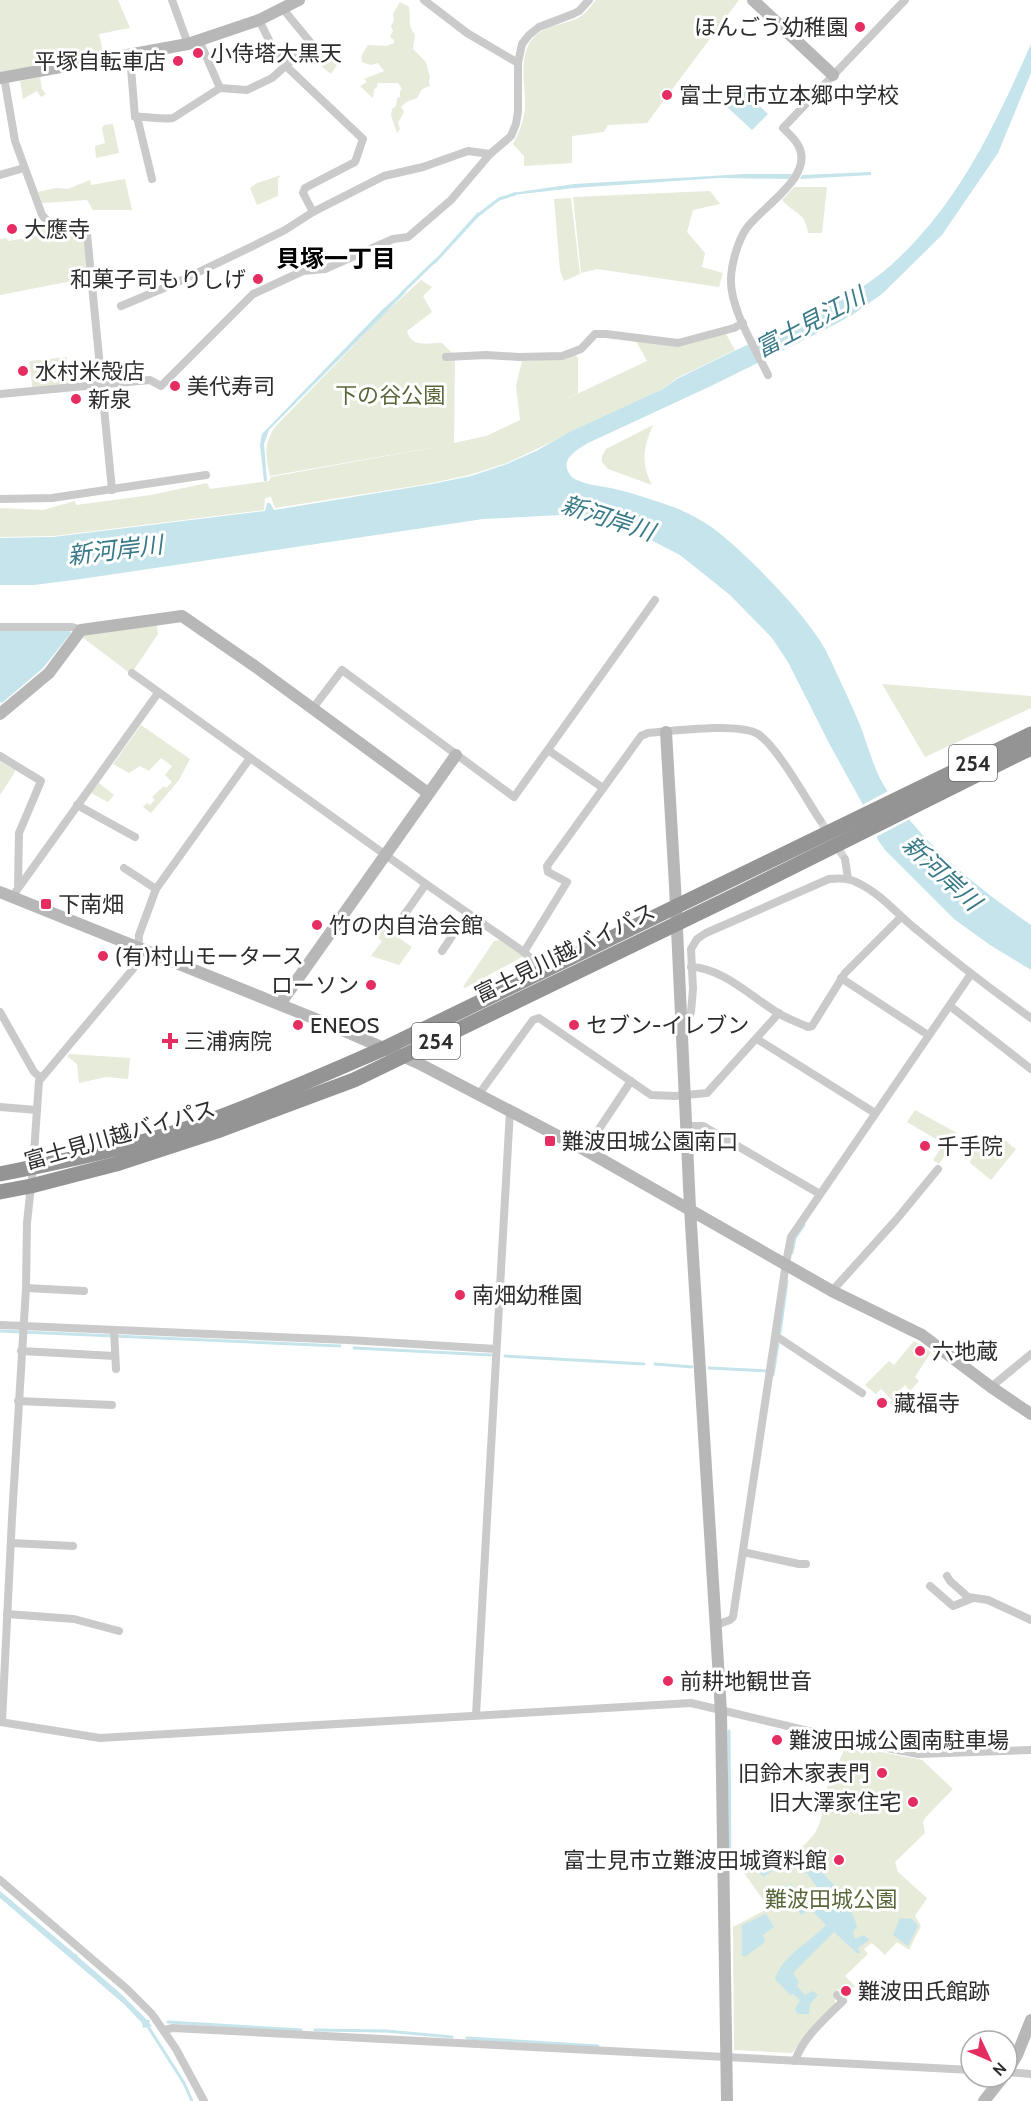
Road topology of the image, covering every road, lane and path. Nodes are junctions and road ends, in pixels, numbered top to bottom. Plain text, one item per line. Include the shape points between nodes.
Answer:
1 (172, 0) edge
2 (299, 0) edge
3 (424, 0) edge
4 (589, 0) edge
5 (753, 0) edge
6 (905, 0) edge
7 (284, 9) junction
8 (259, 20) junction
9 (194, 42) junction
10 (130, 56) junction
11 (518, 63) junction
12 (286, 66) junction
13 (833, 75) junction
14 (2, 77) edge
15 (220, 88) junction
16 (137, 117) junction
17 (490, 154) junction
18 (24, 168) junction
19 (0, 175) edge
20 (152, 179) dead end
21 (313, 212) junction
22 (121, 306) dead end
23 (745, 327) junction
24 (446, 357) dead end
25 (768, 375) dead end
26 (102, 385) junction
27 (0, 394) edge
28 (206, 475) dead end
29 (112, 490) junction
30 (0, 498) edge
31 (655, 600) dead end
32 (0, 627) edge
33 (81, 630) junction
34 (132, 673) dead end
35 (159, 693) junction
36 (313, 708) junction
37 (0, 714) edge
38 (666, 732) junction
39 (1031, 734) edge
40 (1031, 748) edge
41 (548, 750) junction
42 (456, 755) junction
43 (0, 756) edge
44 (250, 758) junction
45 (603, 788) junction
46 (428, 793) junction
47 (919, 796) junction
48 (77, 805) junction
49 (820, 820) tunnel mouth
50 (848, 831) junction
51 (135, 837) dead end
52 (385, 854) junction
53 (845, 859) tunnel mouth
54 (124, 868) dead end
55 (848, 879) junction
56 (426, 884) junction
57 (156, 889) junction
58 (10, 892) edge
59 (675, 907) junction
60 (468, 913) junction
61 (901, 917) junction
62 (402, 918) dead end
63 (675, 925) junction
64 (138, 948) junction
65 (442, 951) dead end
66 (524, 952) junction
67 (692, 967) junction
68 (544, 971) junction
69 (971, 974) junction
70 (841, 978) junction
71 (280, 1004) junction
72 (950, 1006) junction
73 (0, 1012) edge
74 (779, 1013) junction
75 (1031, 1018) edge
76 (682, 1033) junction
77 (928, 1035) junction
78 (757, 1039) junction
79 (385, 1048) junction
80 (404, 1056) junction
81 (1031, 1069) edge
82 (40, 1077) junction
83 (631, 1081) junction
84 (479, 1094) junction
85 (686, 1095) junction
86 (0, 1107) edge
87 (37, 1110) junction
88 (510, 1110) junction
89 (875, 1113) junction
90 (687, 1126) junction
91 (585, 1150) junction
92 (33, 1167) junction
93 (938, 1169) dead end
94 (0, 1174) edge
95 (31, 1186) junction
96 (0, 1192) edge
97 (820, 1194) junction
98 (690, 1208) junction
99 (786, 1263) junction
100 (26, 1288) junction
101 (832, 1290) junction
102 (84, 1291) dead end
103 (0, 1325) edge
104 (22, 1330) junction
105 (115, 1334) junction
106 (776, 1336) junction
107 (495, 1349) junction
108 (21, 1351) junction
109 (1031, 1354) edge
110 (116, 1356) junction
111 (116, 1369) dead end
112 (991, 1388) junction
113 (862, 1393) dead end
114 (18, 1401) junction
115 (112, 1405) dead end
116 (1031, 1414) edge
117 (10, 1543) junction
118 (74, 1546) dead end
119 (743, 1552) junction
120 (806, 1564) dead end
121 (947, 1576) dead end
122 (930, 1586) dead end
123 (973, 1598) junction
124 (7, 1614) junction
125 (1031, 1620) edge
126 (716, 1625) junction
127 (119, 1631) dead end
128 (721, 1712) junction
129 (476, 1715) junction
130 (1, 1722) edge
131 (1031, 1750) edge
132 (0, 1880) edge
133 (837, 1995) dead end
134 (1031, 2020) edge
135 (164, 2030) junction
136 (1019, 2050) edge
137 (726, 2058) junction
138 (795, 2061) junction
139 (959, 2069) edge
140 (994, 2089) edge
141 (204, 2101) edge
142 (727, 2101) edge
143 (984, 2101) edge

1 - 9 street
2 - 7 street
3 - 11 street via 467,33
4 - 11 street via 579,11 529,34
5 - 13 street
6 - 13 street
7 - 8 street
7 - 12 street via 311,43
8 - 9 street
8 - 12 street
9 - 10 street
9 - 15 street
10 - 14 street
10 - 16 street
11 - 17 street via 516,124 511,136
12 - 15 street via 247,90
12 - 21 street via 363,139 355,162 305,188 303,193
13 - 23 street via 783,128 801,151 800,168 790,185 744,231 731,276 732,295
14 - 18 street
15 - 16 street via 173,118
16 - 20 street
17 - 21 street via 468,151 384,176
17 - 26 street via 451,200 408,237 393,239 325,269 303,271 253,294 161,386 150,380
18 - 19 street
18 - 26 street via 45,219 83,229 87,234
21 - 22 street via 214,266
23 - 24 street via 678,343 595,334 581,349 562,356
23 - 25 street
26 - 27 street
26 - 29 street
28 - 29 street
29 - 30 street via 44,499
31 - 41 street
32 - 33 street
33 - 36 street via 182,616
33 - 37 street via 49,673
34 - 35 street
35 - 44 street
35 - 48 street
36 - 42 street via 342,670
36 - 46 street
38 - 45 street via 641,736
38 - 49 street via 731,728 758,734 772,746
38 - 59 street
39 - 47 highway, 富士見川越バイパス / 254
40 - 47 highway, 富士見川越バイパス / 254
41 - 42 street via 514,797
41 - 45 street
42 - 46 street
43 - 58 street via 41,781 19,833
44 - 52 street
44 - 57 street
45 - 66 street via 547,866 548,872 567,882
46 - 52 street
47 - 50 highway, 富士見川越バイパス / 254
48 - 51 street
48 - 58 street
50 - 59 highway, 富士見川越バイパス / 254
50 - 63 highway, 富士見川越バイパス / 254
52 - 56 street
52 - 71 street
53 - 55 street
54 - 57 street
55 - 61 street via 875,892
55 - 67 street via 829,879 706,933 691,949
56 - 60 street
56 - 62 street
57 - 64 street
58 - 64 street
59 - 63 street
59 - 68 highway, 富士見川越バイパス / 254
60 - 65 street
60 - 66 street
61 - 69 street
61 - 70 street
63 - 76 street
63 - 80 highway, 富士見川越バイパス / 254
64 - 71 street
64 - 82 street via 133,969
66 - 68 street
67 - 74 street via 703,967
67 - 76 street via 691,1012
68 - 79 highway, 富士見川越バイパス / 254
69 - 72 street
69 - 75 street
70 - 74 street via 812,1026 808,1028
70 - 77 street
71 - 79 street
72 - 77 street
72 - 81 street
73 - 82 street
74 - 78 street
76 - 85 street
77 - 89 street
78 - 85 street via 710,1091
78 - 89 street
79 - 80 street
79 - 92 highway, 富士見川越バイパス / 254 via 203,1123 99,1154
80 - 84 street
80 - 95 highway, 富士見川越バイパス / 254 via 334,1089 220,1130 99,1169
82 - 87 street
83 - 84 street via 538,1018
83 - 85 street via 651,1095
83 - 91 street
84 - 88 street
85 - 90 street
86 - 87 street
87 - 92 street
88 - 91 street
88 - 107 street
89 - 97 street
90 - 97 street via 704,1125
90 - 98 street
91 - 98 street
92 - 94 highway, 富士見川越バイパス / 254
92 - 95 street
93 - 101 street
95 - 96 highway, 富士見川越バイパス / 254
95 - 100 street
97 - 99 street via 791,1237
98 - 99 street
98 - 126 street
99 - 101 street
99 - 106 street
100 - 102 street
100 - 104 street
101 - 112 street via 922,1335
103 - 104 street
104 - 105 street
104 - 108 street
105 - 107 street via 348,1340
105 - 110 street
106 - 113 street
106 - 119 street
107 - 129 street
108 - 110 street
108 - 114 street
109 - 112 street
110 - 111 street
112 - 116 street
114 - 115 street
114 - 117 street
117 - 118 street
117 - 124 street
119 - 120 street
119 - 126 street via 733,1617
121 - 123 street
122 - 123 street via 953,1606
123 - 125 street via 988,1600
124 - 127 street via 74,1619
124 - 130 street
126 - 128 street
128 - 129 street via 691,1703
128 - 131 street via 918,1754
128 - 137 street
129 - 130 street via 100,1738
132 - 135 street via 127,1989
133 - 138 street via 843,2001 799,2049
134 - 136 street
135 - 137 street
135 - 141 street
137 - 138 street
137 - 142 street
138 - 139 street
140 - 143 street

